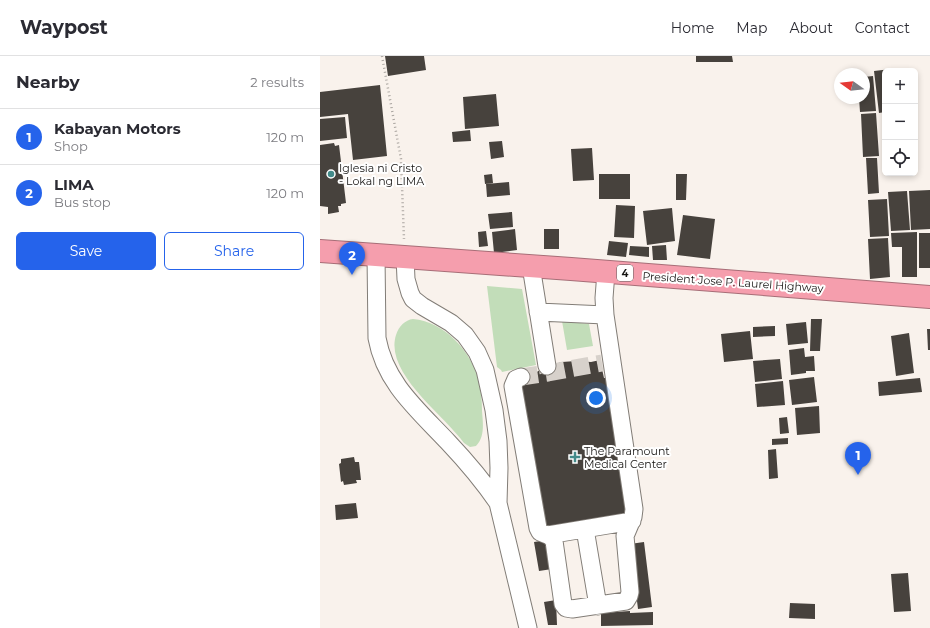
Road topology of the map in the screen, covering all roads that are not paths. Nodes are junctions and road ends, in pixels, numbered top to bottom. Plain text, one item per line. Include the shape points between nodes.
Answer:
1 (320, 251) edge
2 (376, 255) junction
3 (405, 257) junction
4 (531, 266) junction
5 (606, 272) junction
6 (930, 297) edge
7 (538, 312) junction
8 (605, 315) junction
9 (547, 366) tunnel mouth
10 (521, 377) dead end
11 (498, 502) junction
12 (632, 521) junction
13 (585, 529) junction
14 (548, 536) junction
15 (598, 606) junction
16 (528, 628) edge

1 - 2 highway, President Jose P. Laurel Highway / 4
2 - 3 highway, President Jose P. Laurel Highway / 4
2 - 11 street via 377,338 384,363 412,405 484,481
3 - 4 highway, President Jose P. Laurel Highway / 4
3 - 11 street via 408,286 413,298 465,335 485,370 498,441
4 - 5 highway, President Jose P. Laurel Highway / 4
4 - 7 street
5 - 6 highway, President Jose P. Laurel Highway / 4
5 - 8 street
7 - 8 street
7 - 9 street
8 - 12 street via 607,361 634,509
10 - 14 street via 516,379 513,386 538,528
11 - 16 street
12 - 13 street
12 - 15 street via 625,536 629,596 626,601
13 - 14 street
13 - 15 street
14 - 15 street via 554,541 564,606 572,609

